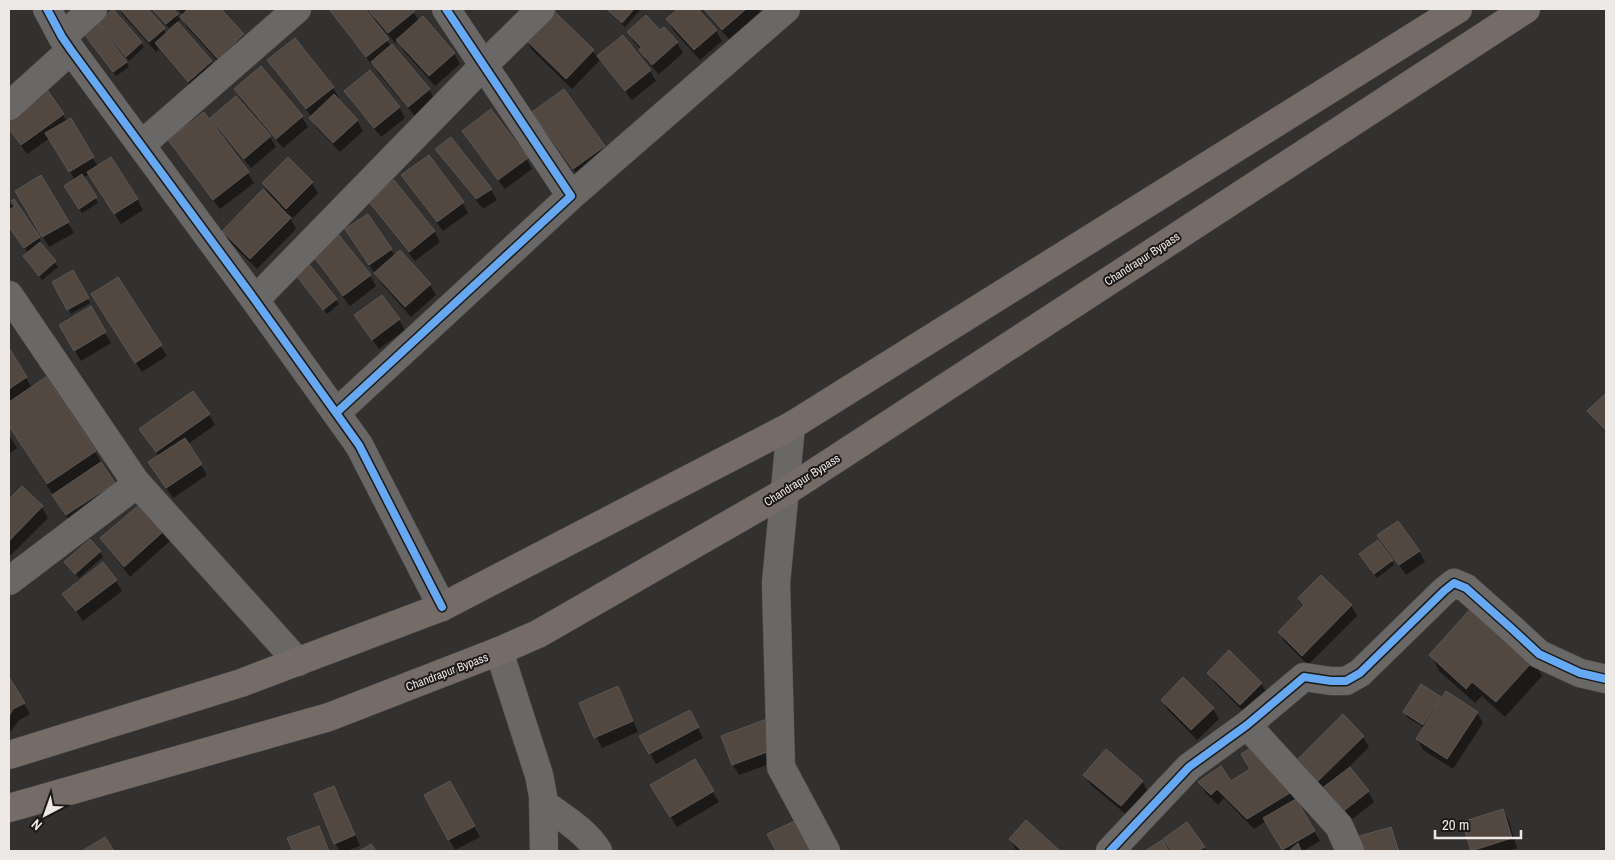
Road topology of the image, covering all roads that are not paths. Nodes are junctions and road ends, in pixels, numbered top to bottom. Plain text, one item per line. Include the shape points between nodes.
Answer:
1 (47, 9) edge
2 (93, 9) edge
3 (297, 9) edge
4 (446, 9) edge
5 (542, 9) edge
6 (786, 9) edge
7 (1458, 9) edge
8 (1526, 9) edge
9 (67, 44) junction
10 (484, 65) junction
11 (9, 106) edge
12 (141, 145) junction
13 (571, 196) junction
14 (255, 300) junction
15 (14, 314) edge
16 (336, 413) junction
17 (791, 426) junction
18 (137, 484) junction
19 (785, 492) junction
20 (9, 581) edge
21 (442, 607) junction
22 (499, 651) junction
23 (298, 662) junction
24 (1606, 679) edge
25 (1248, 725) junction
26 (9, 755) edge
27 (544, 803) junction
28 (9, 808) edge
29 (544, 851) edge
30 (598, 851) edge
31 (826, 851) edge
32 (1110, 851) edge
33 (1350, 851) edge

1 - 9 street
2 - 9 street
3 - 12 street
4 - 10 street
5 - 10 street
6 - 13 street
7 - 17 highway
8 - 19 highway, Chandrapur Bypass
9 - 11 street
9 - 12 street
10 - 13 street
10 - 14 street
12 - 14 street
13 - 16 street
14 - 16 street
15 - 18 street
16 - 21 street via 359,445
17 - 19 street
17 - 21 highway
18 - 20 street
18 - 23 street
19 - 22 highway, Chandrapur Bypass via 538,634
19 - 31 street via 776,583 781,767
21 - 23 highway
22 - 27 street via 539,775
22 - 28 highway, Chandrapur Bypass via 328,717
23 - 26 highway via 241,683
24 - 25 street via 1580,673 1539,654 1466,588 1454,583 1360,673 1346,681 1304,677
25 - 32 street via 1189,767
25 - 33 street via 1339,826
27 - 29 street
27 - 30 street via 586,836

